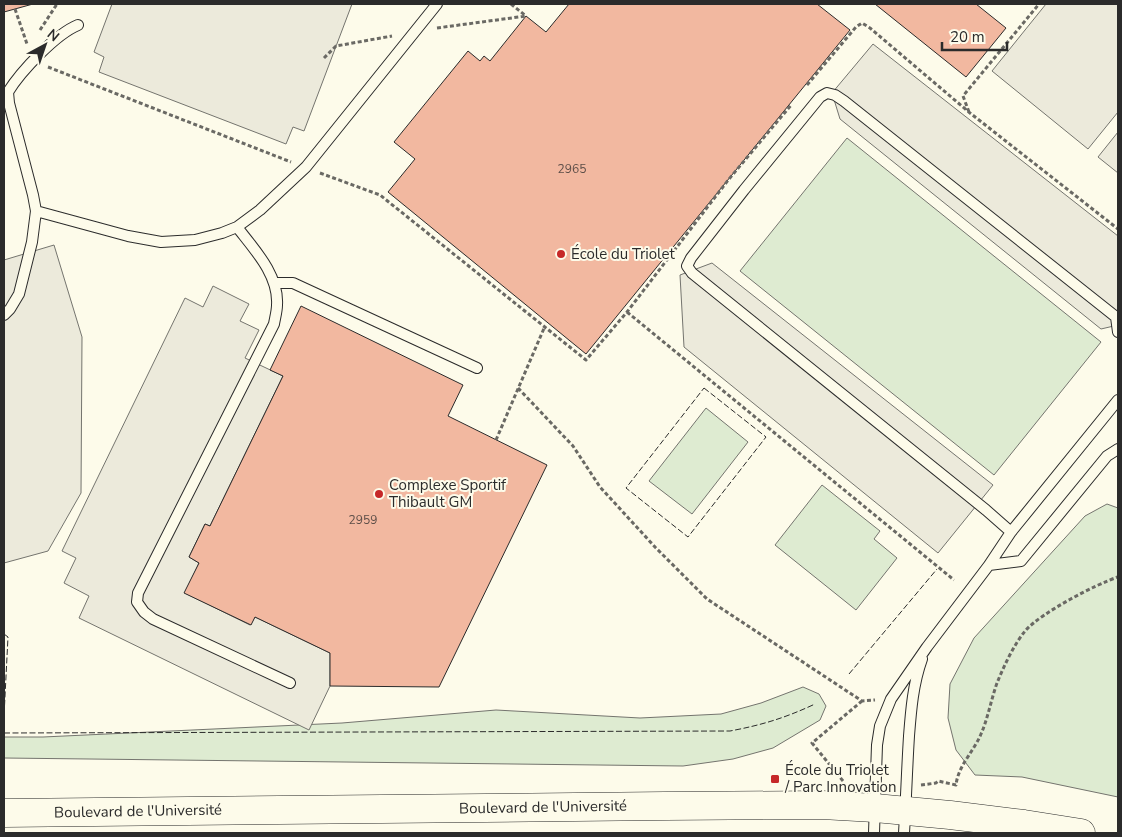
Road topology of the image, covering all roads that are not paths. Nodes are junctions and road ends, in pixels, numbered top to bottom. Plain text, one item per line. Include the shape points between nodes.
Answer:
1 (437, 4) edge
2 (78, 25) dead end
3 (36, 211) junction
4 (236, 227) junction
5 (275, 283) junction
6 (4, 315) edge
7 (1118, 332) edge
8 (477, 368) dead end
9 (1118, 400) edge
10 (1118, 449) edge
11 (1011, 532) junction
12 (989, 565) junction
13 (927, 647) junction
14 (290, 683) dead end
15 (4, 813) edge
16 (874, 821) edge
17 (905, 822) edge
18 (1082, 833) edge

1 - 4 lane via 306,167 260,210
2 - 3 lane via 63,33 8,92
3 - 4 lane via 161,242 195,240
3 - 6 lane via 32,242 18,294
4 - 5 lane via 262,259
5 - 8 lane via 293,283
5 - 14 lane via 278,304 274,324 138,593 137,602 153,619
7 - 11 lane via 1116,317 844,101 827,93 691,258 687,266 692,273
9 - 11 lane
10 - 12 lane via 1107,456 1021,562
11 - 12 lane
12 - 13 lane
13 - 16 lane via 898,687 883,717 877,745
13 - 17 lane via 914,688
15 - 16 main road, Boulevard de l'Université via 822,806
16 - 17 main road, Boulevard de l'Université
17 - 18 main road, Boulevard de l'Université via 1024,824

